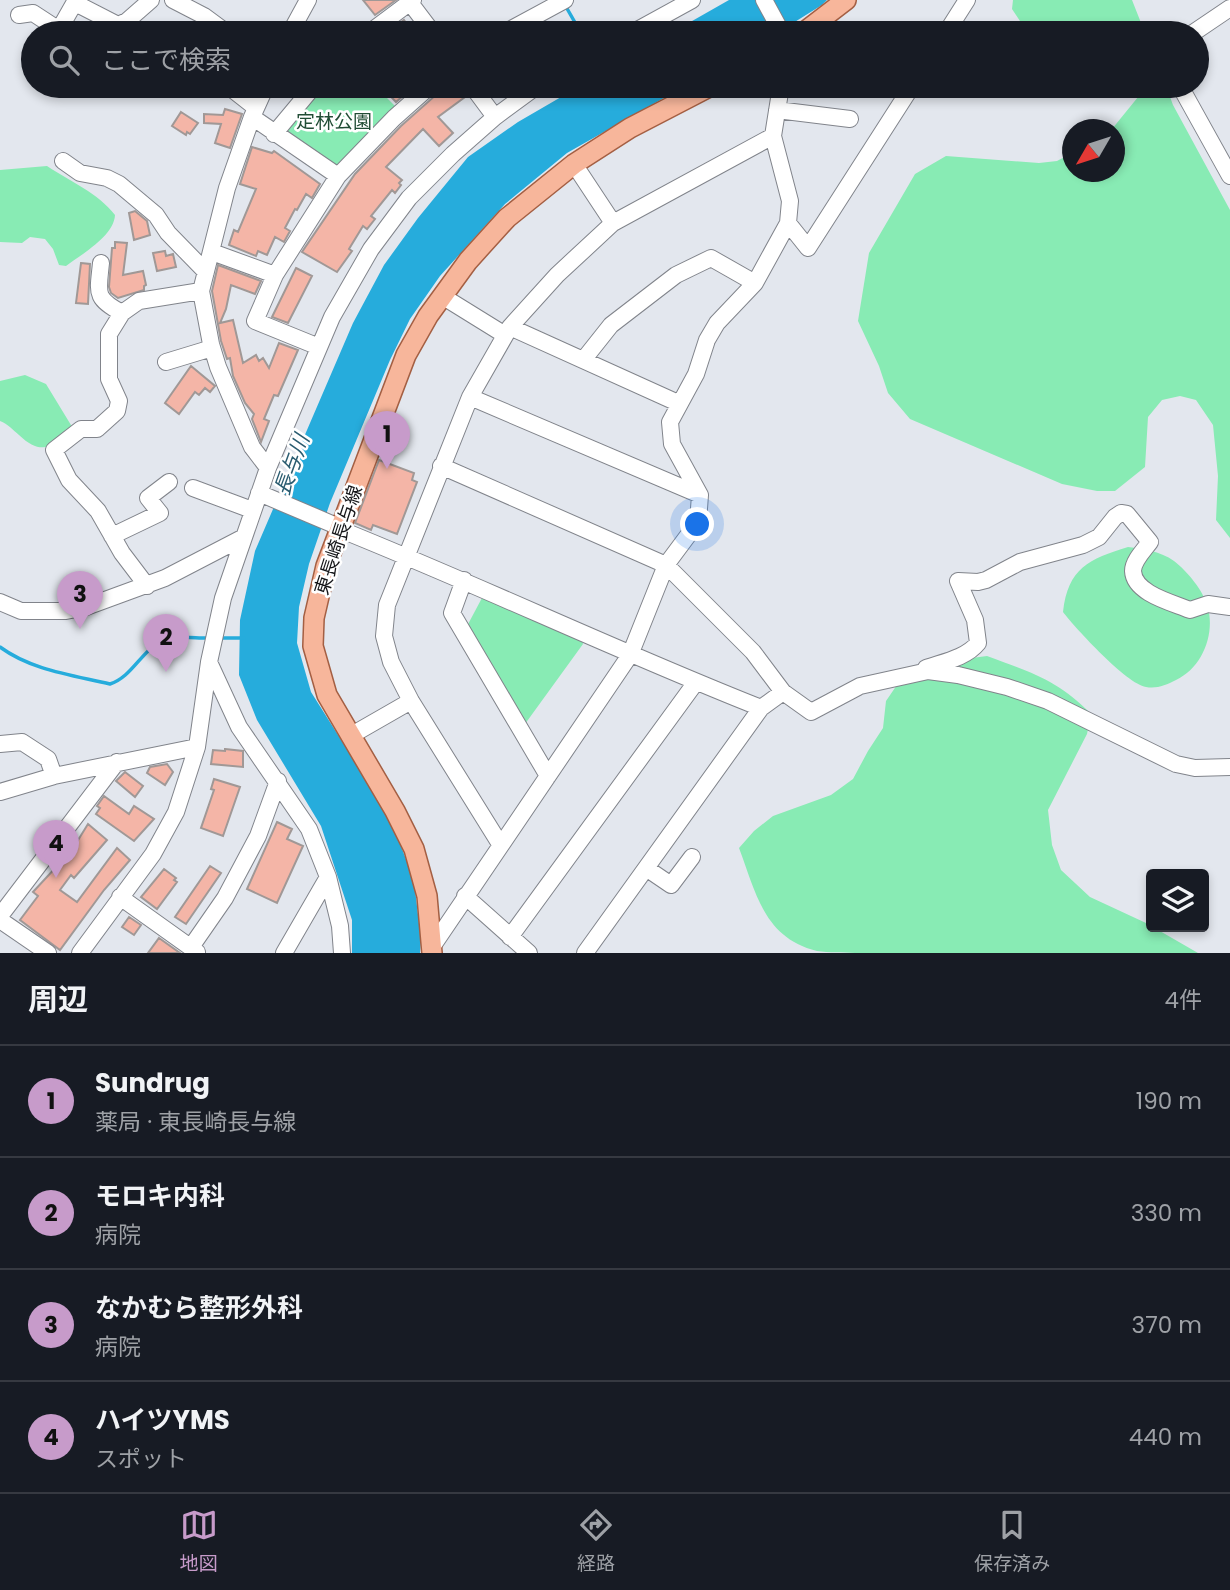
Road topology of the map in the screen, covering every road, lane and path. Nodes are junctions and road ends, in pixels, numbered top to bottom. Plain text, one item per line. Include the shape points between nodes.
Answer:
1 (151, 0) edge
2 (173, 0) edge
3 (308, 0) edge
4 (692, 0) edge
5 (764, 0) edge
6 (846, 0) edge
7 (967, 0) edge
8 (410, 1) edge
9 (563, 1) edge
10 (75, 2) edge
11 (194, 5) edge
12 (1230, 8) edge
13 (19, 15) dead end
14 (46, 21) edge
15 (65, 21) edge
16 (112, 21) edge
17 (128, 21) edge
18 (212, 21) edge
19 (297, 21) edge
20 (384, 21) edge
21 (424, 21) edge
22 (526, 21) edge
23 (654, 21) edge
24 (775, 21) edge
25 (819, 21) edge
26 (954, 21) edge
27 (1209, 21) edge
28 (240, 98) edge
29 (261, 98) edge
30 (304, 98) edge
31 (416, 98) edge
32 (481, 98) edge
33 (521, 98) edge
34 (688, 98) edge
35 (779, 98) edge
36 (904, 98) edge
37 (1187, 98) edge
38 (777, 110) junction
39 (254, 113) junction
40 (495, 117) junction
41 (850, 119) dead end
42 (274, 134) junction
43 (773, 135) junction
44 (63, 161) dead end
45 (574, 164) junction
46 (338, 176) junction
47 (1230, 176) edge
48 (613, 223) junction
49 (788, 223) junction
50 (212, 252) junction
51 (101, 263) dead end
52 (206, 271) junction
53 (275, 275) junction
54 (755, 284) junction
55 (201, 291) junction
56 (442, 296) junction
57 (122, 313) junction
58 (508, 331) junction
59 (319, 347) junction
60 (212, 348) junction
61 (584, 359) junction
62 (166, 362) dead end
63 (470, 397) junction
64 (678, 403) junction
65 (441, 466) junction
66 (268, 468) junction
67 (169, 482) dead end
68 (193, 488) dead end
69 (263, 495) junction
70 (700, 495) junction
71 (252, 510) junction
72 (335, 526) junction
73 (112, 536) junction
74 (242, 538) junction
75 (407, 556) junction
76 (666, 565) junction
77 (464, 580) junction
78 (147, 586) junction
79 (0, 602) edge
80 (1230, 607) edge
81 (630, 655) junction
82 (209, 662) junction
83 (904, 677) junction
84 (696, 682) junction
85 (783, 692) junction
86 (411, 701) junction
87 (761, 708) junction
88 (350, 736) junction
89 (0, 744) edge
90 (197, 747) junction
91 (117, 762) junction
92 (1230, 767) edge
93 (54, 776) junction
94 (548, 776) junction
95 (278, 781) junction
96 (0, 792) edge
97 (500, 844) junction
98 (692, 857) dead end
99 (646, 868) junction
100 (328, 877) junction
101 (465, 896) junction
102 (120, 897) junction
103 (0, 918) edge
104 (510, 937) junction
105 (195, 950) edge
106 (432, 950) edge
107 (48, 953) edge
108 (80, 953) edge
109 (284, 953) edge
110 (342, 953) edge
111 (529, 953) edge
112 (585, 953) edge

1 - 17 street
2 - 11 street
3 - 19 street
4 - 23 street
5 - 24 street
6 - 25 main road
7 - 26 street
8 - 20 street
8 - 21 street
9 - 22 street
10 - 15 street
10 - 16 street
11 - 18 street
12 - 27 street
13 - 14 street via 33,13
28 - 39 street
29 - 39 street
30 - 42 street
31 - 46 street
32 - 40 street
33 - 40 street
34 - 45 main road, 東長崎長与線
35 - 38 street
36 - 49 street via 808,248
37 - 47 street
38 - 41 street
38 - 43 street
39 - 42 street
39 - 50 street via 227,188
40 - 59 street via 402,208 371,249
42 - 46 street
43 - 48 street
43 - 49 street via 790,201
44 - 52 street via 80,173 119,184 156,215
45 - 48 street
45 - 56 main road, 東長崎長与線 via 507,219
46 - 53 street
48 - 58 street via 557,275
49 - 54 street
50 - 52 street
50 - 53 street
51 - 57 street via 98,292 104,304
52 - 55 street
53 - 59 street via 255,321
54 - 61 street via 711,258 676,275 611,325
54 - 64 street via 717,323
55 - 57 street via 139,301
55 - 60 street
56 - 58 street
56 - 72 main road, 東長崎長与線 via 406,355
57 - 73 street via 109,334 109,379 119,401 117,411 97,429 81,429 54,450 69,480 98,511
58 - 61 street
58 - 63 street
59 - 66 street
60 - 62 street
60 - 66 street via 252,447
61 - 64 street
63 - 65 street
63 - 70 street
64 - 70 street via 670,422 673,444
65 - 75 street
65 - 76 street
66 - 69 street
67 - 73 street via 148,498 160,513
68 - 71 street
69 - 71 street
69 - 72 street
70 - 76 street via 698,522
71 - 74 street
72 - 75 street
72 - 88 main road, 東長崎長与線 via 314,618 313,646 327,695
73 - 78 street
74 - 78 street
74 - 82 street
75 - 77 street
75 - 86 street via 387,605 384,636 391,662
76 - 81 street
76 - 85 street via 753,652
77 - 81 street
77 - 94 street via 452,613
78 - 79 street via 66,611 21,611
80 - 83 street via 1208,604 1190,610 1147,592 1133,571 1150,542 1127,514 1121,513 1099,537 1083,545 1020,562 986,580 958,581 975,620 978,643 964,655
81 - 84 street
81 - 94 street
82 - 90 street
82 - 95 street via 239,727
83 - 85 street via 860,686 811,712
83 - 92 street via 928,671 1007,687 1048,701 1175,764
84 - 87 street
84 - 104 street
85 - 87 street
86 - 88 street
86 - 97 street
87 - 99 street
88 - 106 main road, 東長崎長与線 via 414,849 427,896
89 - 93 street via 22,742 48,759
90 - 91 street
90 - 102 street via 176,812 153,854
91 - 93 street
91 - 103 street
93 - 96 street
94 - 97 street
95 - 100 street via 309,829
95 - 105 street via 258,836
97 - 101 street
98 - 99 street via 671,885
99 - 112 street
100 - 109 street
100 - 110 street
101 - 104 street
101 - 106 street
102 - 105 street
102 - 108 street
103 - 107 street
104 - 111 street

